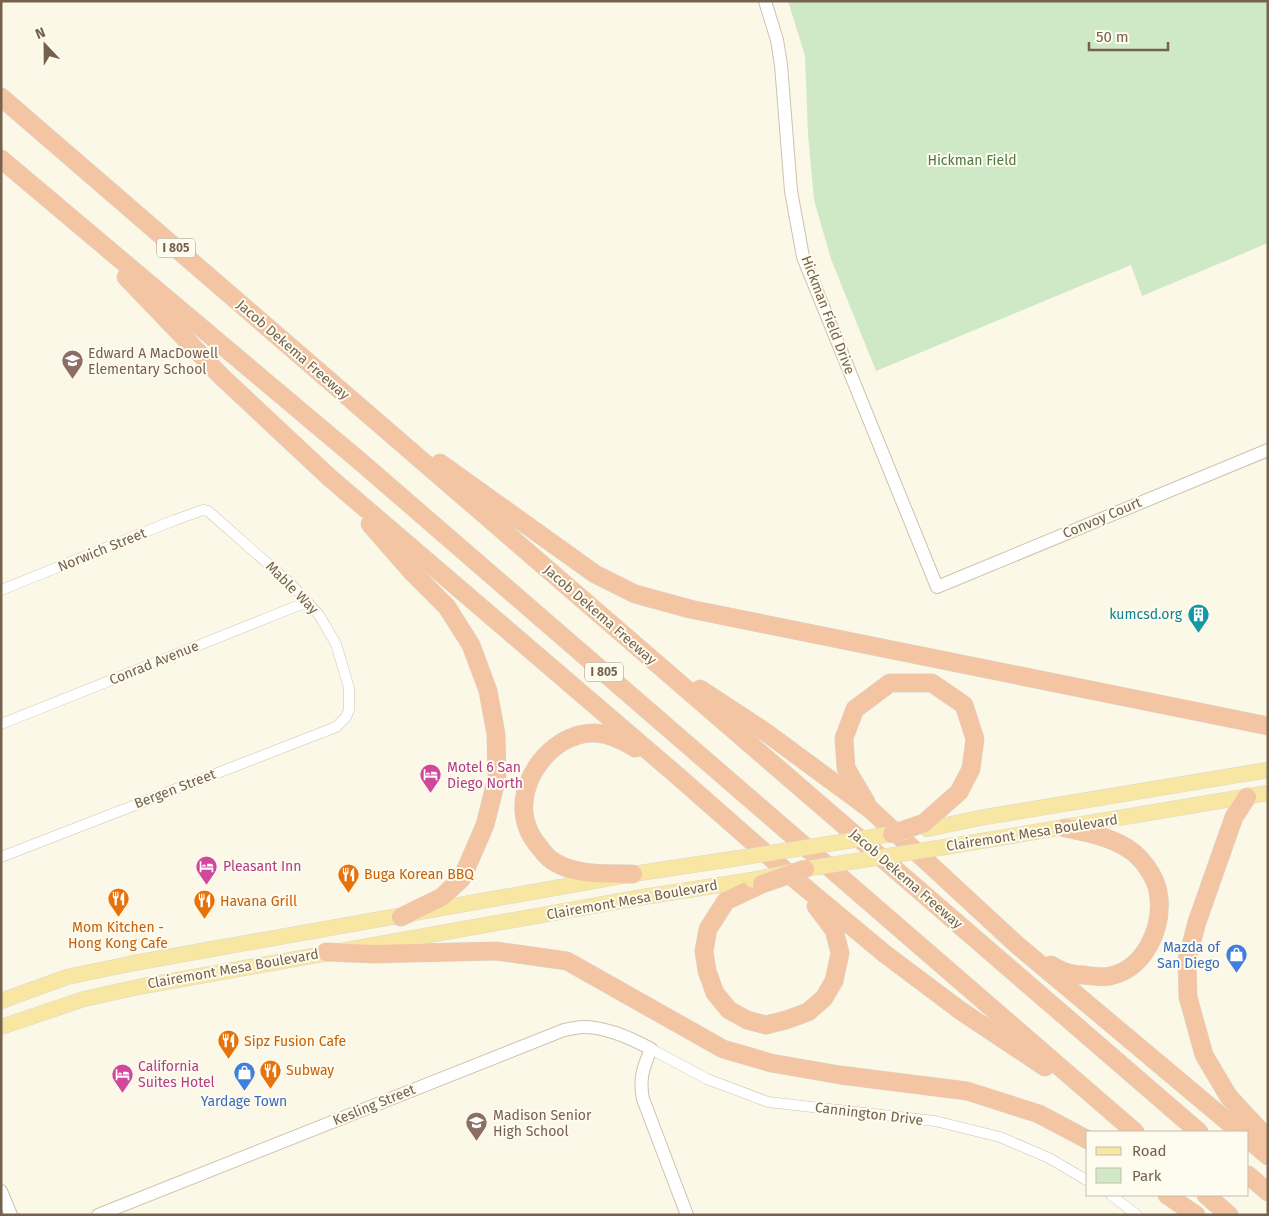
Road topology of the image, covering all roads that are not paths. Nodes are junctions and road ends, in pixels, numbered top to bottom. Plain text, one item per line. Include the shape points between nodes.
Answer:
1 (765, 1) edge
2 (1, 97) edge
3 (1, 159) edge
4 (69, 217) junction
5 (350, 399) junction
6 (1268, 450) edge
7 (330, 478) junction
8 (203, 510) joint
9 (936, 587) joint
10 (1, 590) edge
11 (307, 602) junction
12 (644, 653) junction
13 (346, 718) joint
14 (1, 724) edge
15 (1268, 726) edge
16 (1268, 770) edge
17 (680, 778) junction
18 (1268, 793) edge
19 (1247, 797) junction
20 (870, 809) junction
21 (926, 826) junction
22 (1065, 828) junction
23 (892, 834) joint
24 (1, 857) edge
25 (633, 874) junction
26 (800, 874) junction
27 (757, 882) junction
28 (401, 917) junction
29 (1016, 944) junction
30 (326, 952) junction
31 (1, 1001) edge
32 (1, 1027) edge
33 (651, 1050) junction
34 (1109, 1110) junction
35 (1134, 1131) edge
36 (1198, 1131) edge
37 (1239, 1131) edge
38 (1086, 1139) edge
39 (1268, 1139) edge
40 (1249, 1140) edge
41 (1268, 1156) edge
42 (1249, 1176) edge
43 (1086, 1180) edge
44 (1, 1191) edge
45 (1268, 1192) edge
46 (1112, 1196) edge
47 (1168, 1196) edge
48 (1207, 1196) edge
49 (11, 1215) edge
50 (98, 1215) edge
51 (687, 1215) edge
52 (1137, 1215) edge
53 (1196, 1215) edge
54 (1229, 1215) edge

1 - 9 street, Hickman Field Drive via 781,65 791,191 803,257
2 - 5 highway, Jacob Dekema Freeway / I 805
3 - 4 highway, I 805
4 - 7 highway via 222,377
4 - 34 highway, I 805 via 362,463
5 - 12 highway, Jacob Dekema Freeway / I 805
5 - 15 highway via 595,574 635,594 710,613
6 - 9 street, Convoy Court
7 - 17 highway
7 - 28 highway via 447,607 471,646 488,691 496,734 497,777 485,825 462,878 442,897
8 - 10 street, Norwich Street
8 - 11 street, Mable Way via 291,584
11 - 13 street, Mable Way via 319,614 336,644 349,688 350,710
11 - 14 street, Conrad Avenue
12 - 20 highway via 764,731
12 - 36 highway, Jacob Dekema Freeway / I 805
13 - 24 street, Bergen Street via 336,727
16 - 21 main road, Clairemont Mesa Boulevard
17 - 25 highway via 634,747 597,733 561,742 548,753 530,779 525,796 526,824 544,854 556,864 579,872
17 - 26 highway
18 - 19 main road, Clairemont Mesa Boulevard
19 - 22 main road, Clairemont Mesa Boulevard
19 - 39 highway via 1234,817 1197,922 1187,960 1188,997 1204,1055 1229,1097
20 - 21 highway via 846,768 844,738 855,709 890,683 932,683 964,705 975,739 971,769 959,792
20 - 29 highway
21 - 23 highway, bridge
22 - 26 main road, Clairemont Mesa Boulevard, bridge
22 - 29 highway via 1118,843 1142,861 1159,897 1155,933 1137,961 1110,976 1065,973
23 - 25 main road, Clairemont Mesa Boulevard, bridge
25 - 28 main road, Clairemont Mesa Boulevard
26 - 27 highway, bridge
26 - 27 highway via 834,930 840,953 834,981 824,998 808,1012 766,1025 747,1020 729,1010 715,993 704,951 708,929 726,901
26 - 34 highway via 885,954 961,1011
27 - 30 main road, Clairemont Mesa Boulevard via 637,898
28 - 31 main road, Clairemont Mesa Boulevard via 103,969
29 - 37 highway
30 - 32 main road, Clairemont Mesa Boulevard via 84,999
30 - 38 highway via 496,951 567,961 722,1049 771,1063 967,1092 1039,1114
33 - 43 street, Cannington Drive via 706,1079 768,1102 944,1123 1000,1137 1049,1158
33 - 50 street, Kesling Street via 632,1039 605,1030 583,1027 564,1030
33 - 51 street via 642,1070 643,1099
34 - 35 highway, I 805
40 - 41 highway
42 - 45 highway
44 - 49 street
46 - 52 street
47 - 53 highway
48 - 54 highway

